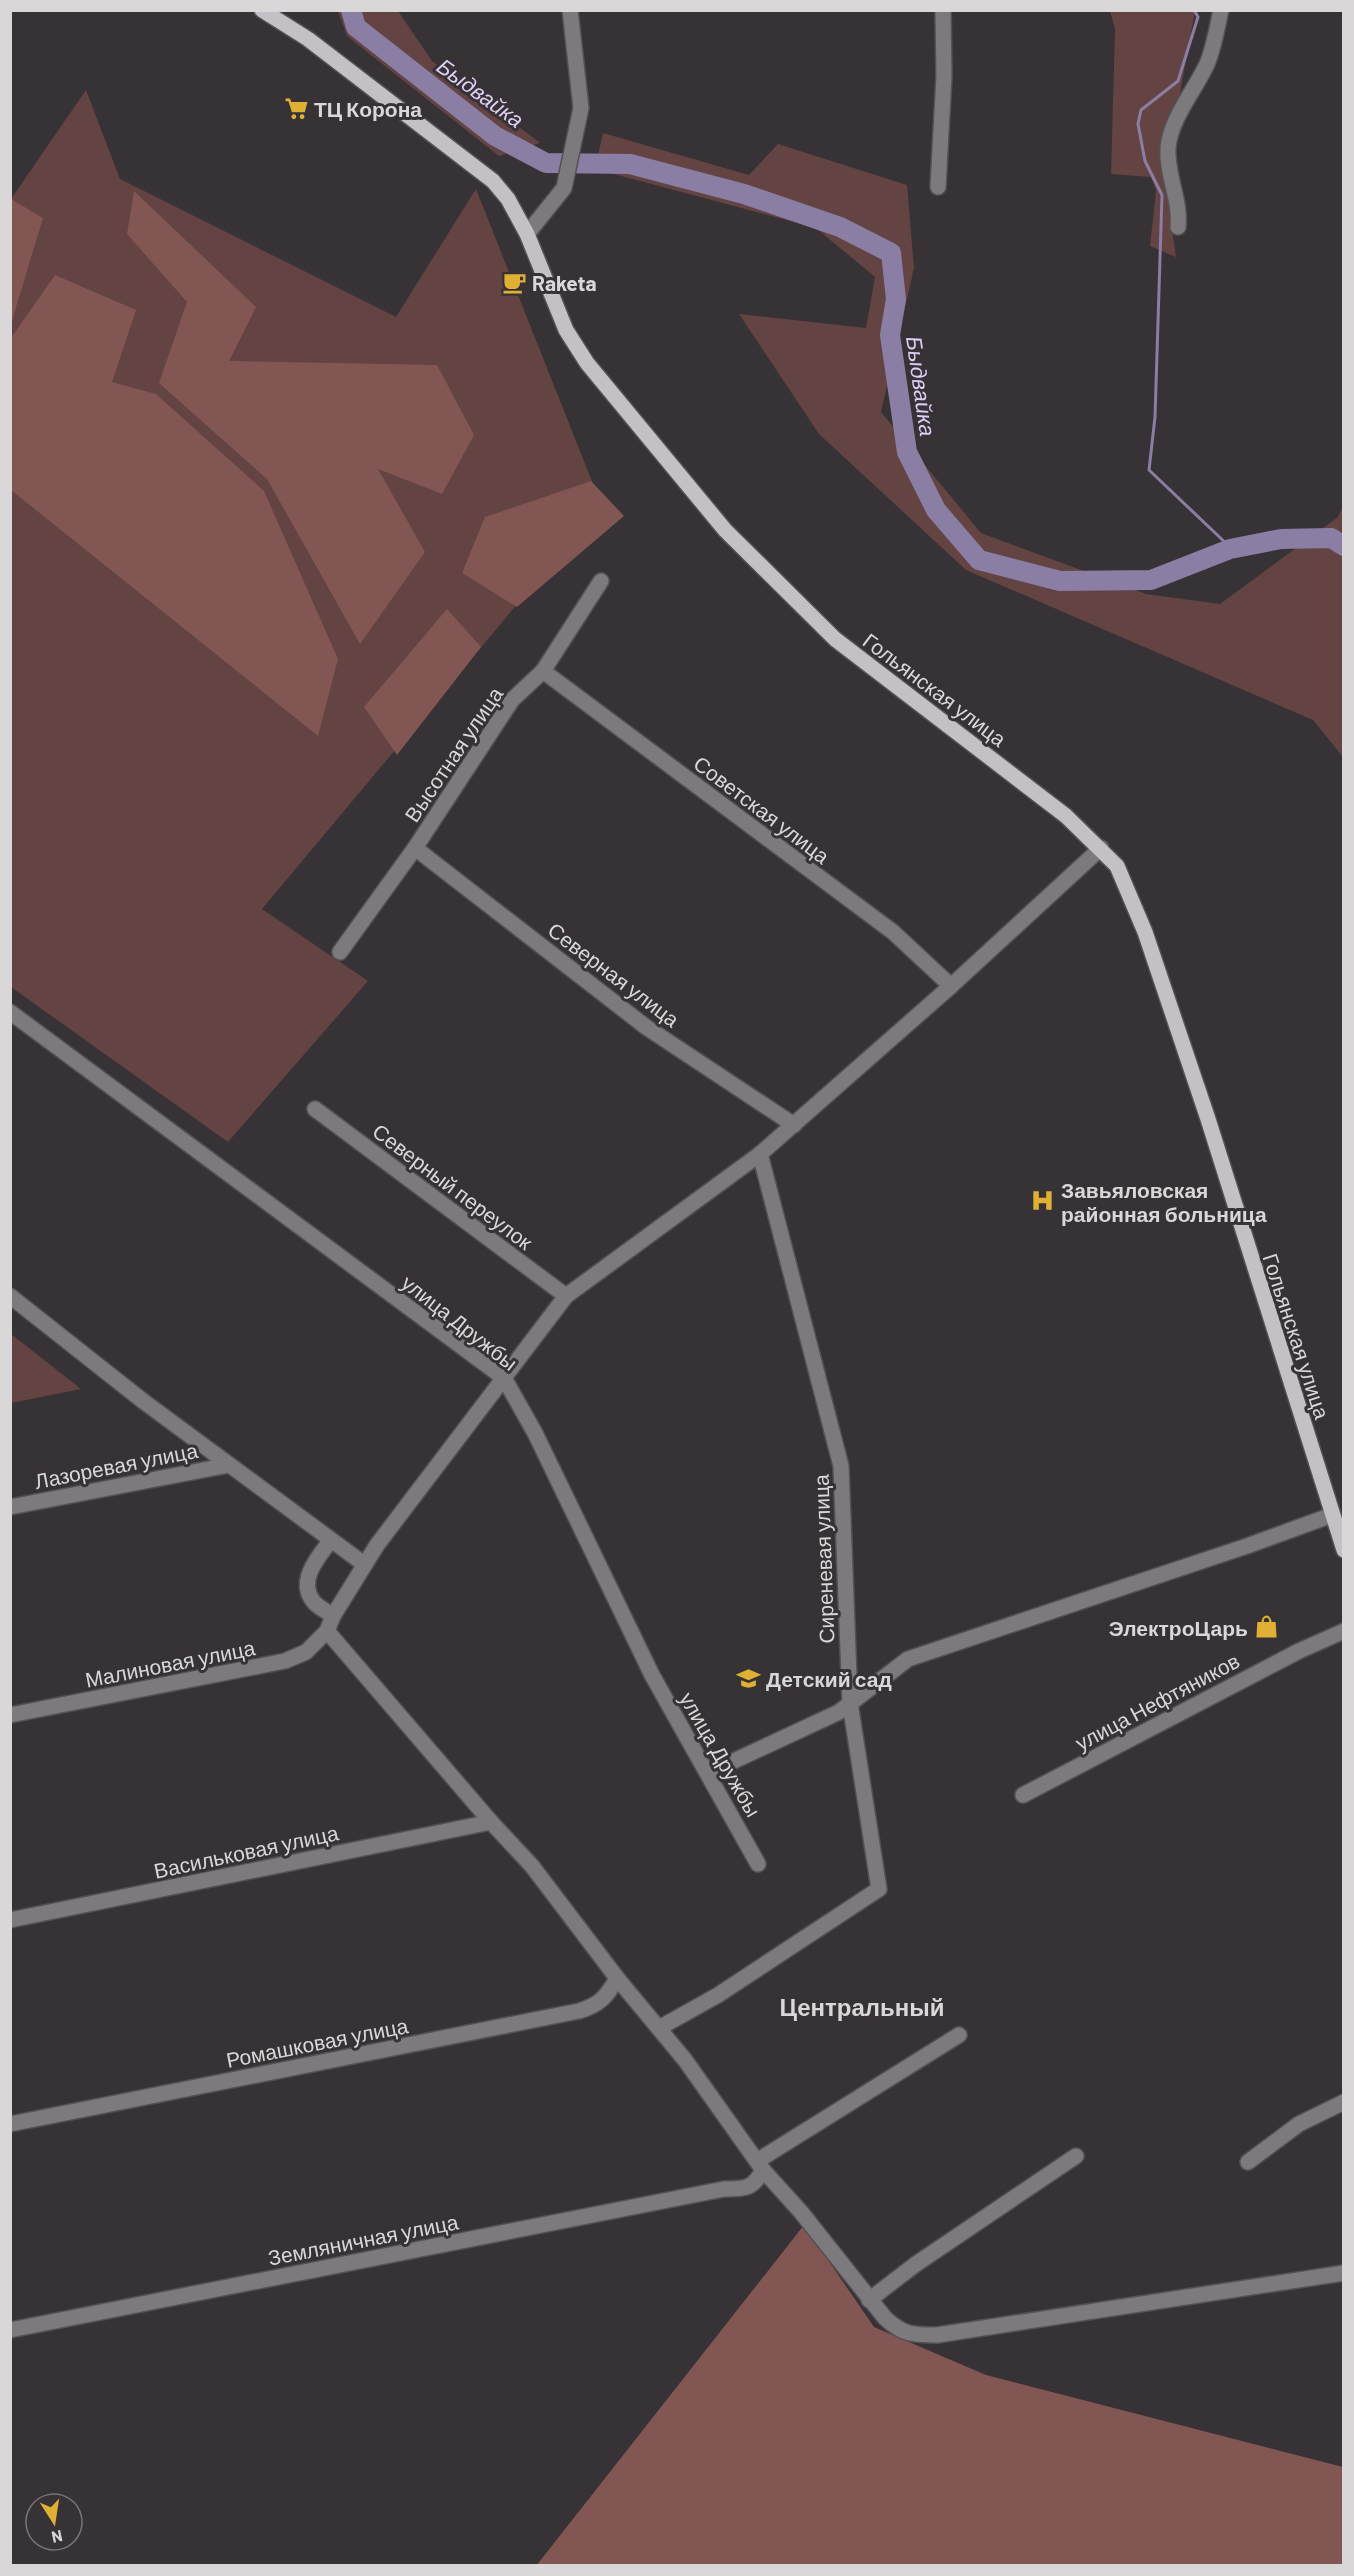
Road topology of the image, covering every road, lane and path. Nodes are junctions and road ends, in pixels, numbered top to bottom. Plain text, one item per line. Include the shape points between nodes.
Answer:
1 (262, 10) edge
2 (570, 10) edge
3 (943, 10) edge
4 (1221, 10) edge
5 (938, 187) dead end
6 (1178, 228) dead end
7 (527, 234) junction
8 (601, 581) dead end
9 (543, 671) junction
10 (415, 848) junction
11 (1101, 848) junction
12 (340, 952) dead end
13 (951, 986) junction
14 (10, 1012) edge
15 (315, 1109) dead end
16 (794, 1125) junction
17 (760, 1154) junction
18 (10, 1296) edge
19 (566, 1296) junction
20 (504, 1378) junction
21 (229, 1465) junction
22 (10, 1507) edge
23 (1332, 1515) junction
24 (331, 1540) junction
25 (1344, 1550) edge
26 (364, 1564) junction
27 (333, 1616) junction
28 (327, 1631) junction
29 (1344, 1631) edge
30 (850, 1703) junction
31 (10, 1715) edge
32 (708, 1773) junction
33 (1023, 1795) dead end
34 (490, 1822) junction
35 (758, 1863) dead end
36 (10, 1920) edge
37 (617, 1978) junction
38 (659, 2028) junction
39 (959, 2035) dead end
40 (1344, 2102) edge
41 (10, 2124) edge
42 (1076, 2156) dead end
43 (1248, 2162) dead end
44 (760, 2165) junction
45 (1344, 2273) edge
46 (869, 2300) junction
47 (10, 2330) edge

1 - 7 main road, Гольянская улица via 308,39 493,181
2 - 7 street via 581,108 564,188
3 - 5 street
4 - 6 street via 1208,62 1168,145 1169,178 1180,210
7 - 11 main road, Гольянская улица via 566,330 587,363 725,530 835,639 1066,816
8 - 9 street, Высотная улица
9 - 10 street, Высотная улица via 512,700
9 - 13 street, Советская улица via 893,932
10 - 12 street, Высотная улица
10 - 16 street, Северная улица via 646,1027
11 - 13 street
11 - 23 main road, Гольянская улица via 1117,866 1145,932
13 - 16 street
14 - 20 street, улица Дружбы
15 - 19 street, Северный переулок
16 - 17 street
17 - 19 street
17 - 30 street, Сиреневая улица via 841,1466
18 - 21 street
19 - 20 street
20 - 26 street
20 - 32 street, улица Дружбы via 536,1433 652,1675
21 - 22 street, Лазоревая улица
21 - 24 street
23 - 25 main road, Гольянская улица
23 - 30 street via 908,1659
24 - 26 street
24 - 27 street via 310,1569 307,1586 313,1601
26 - 27 street
27 - 28 street
28 - 31 street, Малиновая улица via 306,1652 285,1661
28 - 34 street
29 - 33 street, улица Нефтяников
30 - 32 street via 839,1712
30 - 38 street, Сиреневая улица via 879,1889 718,1995
32 - 35 street, улица Дружбы
34 - 36 street, Васильковая улица
34 - 37 street via 532,1866
37 - 38 street
37 - 41 street, Ромашковая улица via 597,2006 579,2011
38 - 44 street
39 - 44 street, Земляничная улица
40 - 43 street via 1299,2124
42 - 46 street
44 - 46 street
44 - 47 street, Земляничная улица via 754,2185 747,2189 724,2189
45 - 46 street via 937,2335 899,2331

